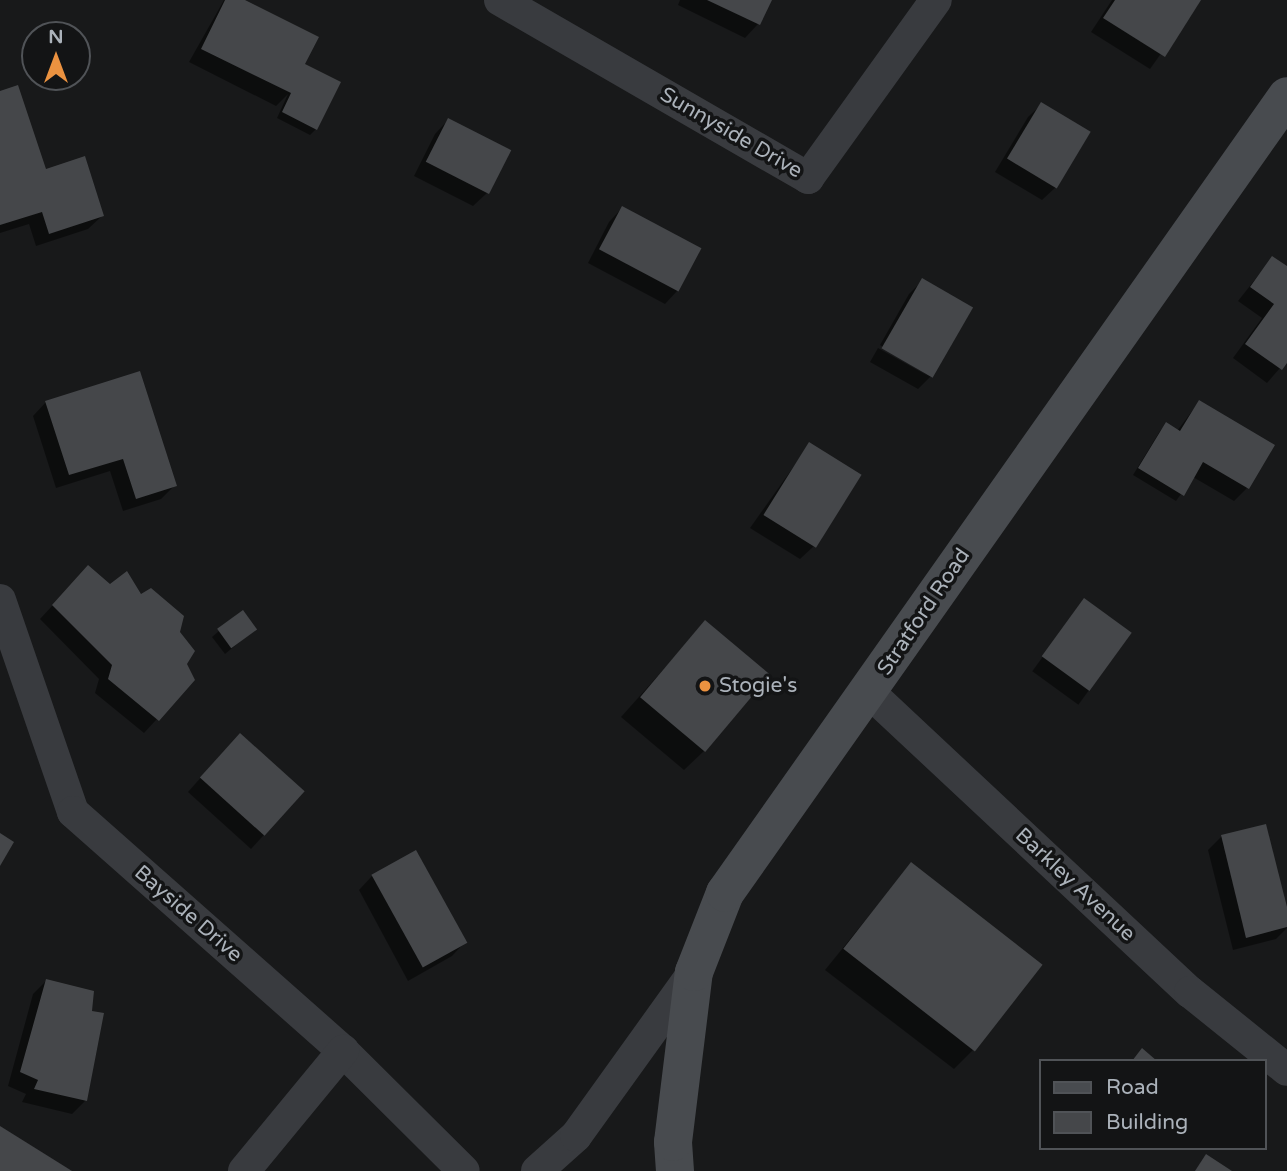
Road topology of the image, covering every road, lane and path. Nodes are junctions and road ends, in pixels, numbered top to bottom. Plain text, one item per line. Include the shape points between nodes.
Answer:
1 (500, 0) edge
2 (936, 0) edge
3 (1287, 96) edge
4 (0, 600) edge
5 (869, 692) junction
6 (694, 972) junction
7 (343, 1051) junction
8 (1287, 1070) edge
9 (244, 1171) edge
10 (464, 1171) edge
11 (537, 1171) edge
12 (675, 1171) edge

1 - 2 street, Sunnyside Drive via 808,178
3 - 5 main road, Stratford Road
4 - 7 street, Bayside Drive via 73,812
5 - 6 main road, Stratford Road via 725,892
5 - 8 street, Barkley Avenue via 1190,992
6 - 11 street via 576,1136
6 - 12 main road, Stratford Road via 673,1142
7 - 9 street
7 - 10 street, Bayside Drive

